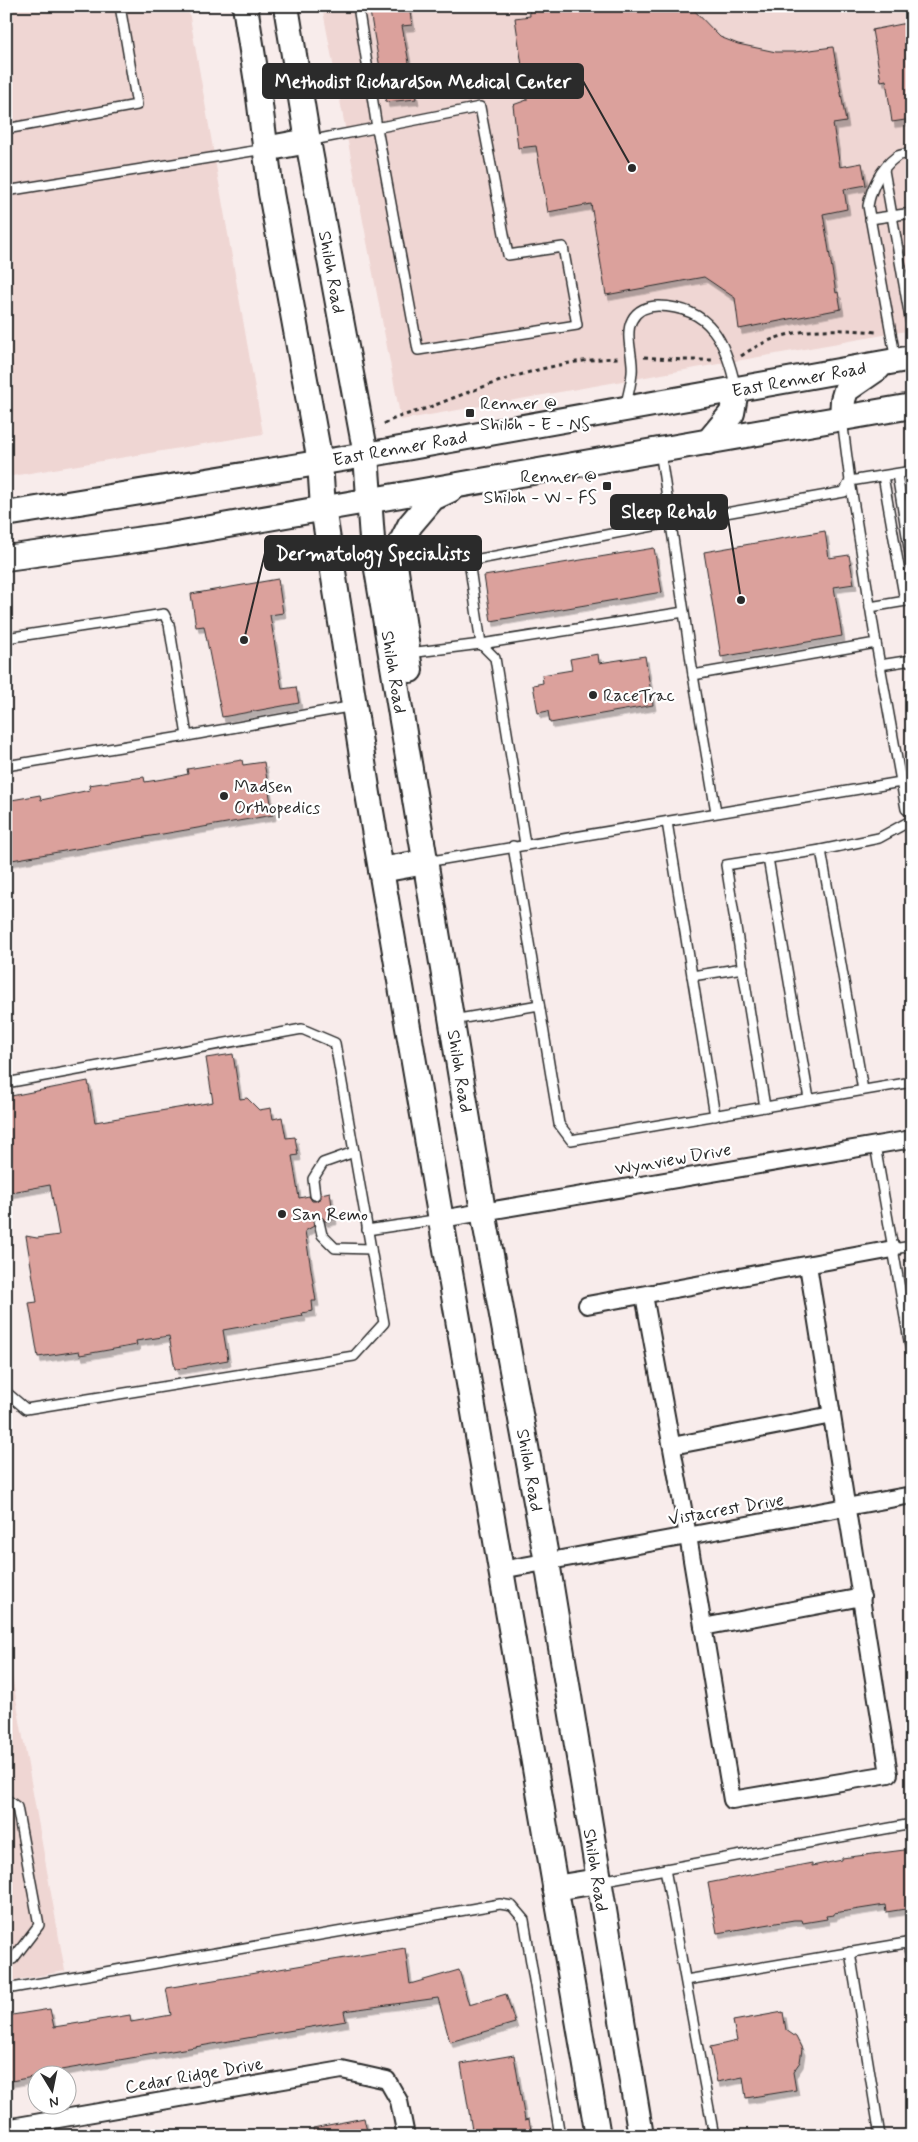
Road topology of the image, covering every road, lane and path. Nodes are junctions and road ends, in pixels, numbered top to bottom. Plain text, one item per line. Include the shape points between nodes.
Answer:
1 (120, 6) edge
2 (245, 6) edge
3 (286, 6) edge
4 (358, 6) edge
5 (377, 128) junction
6 (6, 129) edge
7 (308, 141) junction
8 (265, 149) junction
9 (912, 153) edge
10 (884, 170) junction
11 (6, 192) edge
12 (912, 213) edge
13 (892, 216) junction
14 (870, 220) junction
15 (912, 330) edge
16 (897, 361) edge
17 (736, 390) junction
18 (912, 406) edge
19 (625, 409) junction
20 (842, 418) junction
21 (708, 442) junction
22 (660, 450) junction
23 (366, 455) junction
24 (320, 462) junction
25 (912, 471) edge
26 (896, 474) junction
27 (883, 476) junction
28 (850, 481) junction
29 (464, 484) junction
30 (369, 500) junction
31 (323, 508) junction
32 (6, 514) edge
33 (669, 523) junction
34 (6, 558) edge
35 (912, 566) edge
36 (908, 601) edge
37 (870, 607) junction
38 (684, 612) junction
39 (6, 638) edge
40 (876, 643) junction
41 (481, 644) junction
42 (399, 655) junction
43 (912, 660) edge
44 (880, 665) junction
45 (693, 675) junction
46 (355, 706) junction
47 (187, 736) junction
48 (6, 766) edge
49 (901, 782) junction
50 (716, 812) junction
51 (912, 813) edge
52 (912, 820) edge
53 (667, 822) junction
54 (525, 844) junction
55 (513, 846) junction
56 (822, 850) junction
57 (768, 858) junction
58 (426, 862) junction
59 (381, 870) junction
60 (743, 968) junction
61 (692, 976) junction
62 (539, 1005) junction
63 (452, 1020) junction
64 (912, 1082) edge
65 (6, 1084) edge
66 (863, 1090) junction
67 (809, 1099) junction
68 (765, 1107) junction
69 (715, 1116) junction
70 (912, 1139) edge
71 (875, 1145) junction
72 (354, 1152) junction
73 (315, 1196) dead end
74 (483, 1211) junction
75 (441, 1218) junction
76 (319, 1222) dead end
77 (367, 1230) junction
78 (912, 1246) edge
79 (893, 1249) junction
80 (371, 1250) junction
81 (808, 1264) junction
82 (644, 1295) junction
83 (587, 1305) dead end
84 (912, 1358) edge
85 (6, 1392) edge
86 (832, 1415) junction
87 (672, 1446) junction
88 (912, 1495) edge
89 (847, 1507) junction
90 (688, 1536) junction
91 (547, 1562) junction
92 (501, 1570) junction
93 (862, 1597) junction
94 (703, 1627) junction
95 (6, 1799) edge
96 (912, 1824) edge
97 (665, 1869) junction
98 (598, 1881) junction
99 (555, 1888) junction
100 (910, 1942) edge
101 (850, 1952) junction
102 (6, 1960) edge
103 (912, 1965) edge
104 (686, 1980) junction
105 (6, 1989) edge
106 (6, 2128) edge
107 (406, 2136) edge
108 (560, 2136) edge
109 (598, 2136) edge
110 (642, 2136) edge
111 (714, 2136) edge
112 (880, 2136) edge

1 - 6 lane via 137,105
2 - 8 main road
3 - 7 main road, Shiloh Road
4 - 5 lane
5 - 5 lane via 480,108 508,255 563,247 577,325 418,350
5 - 7 lane
7 - 8 main road
7 - 23 main road, Shiloh Road
8 - 11 lane
8 - 24 main road
9 - 10 lane via 897,156
10 - 13 lane
10 - 14 lane via 871,190
12 - 13 lane
13 - 14 lane
13 - 15 lane
14 - 16 lane
16 - 17 main road, East Renner Road
16 - 20 main road via 846,390
17 - 19 main road, East Renner Road
17 - 19 lane via 725,347 713,330 693,313 669,306 652,306 638,312 630,323 632,373
17 - 21 main road via 732,413
18 - 20 main road
19 - 23 main road, East Renner Road
20 - 21 main road
20 - 28 lane
21 - 22 main road
22 - 29 main road
22 - 33 lane
23 - 24 main road, East Renner Road
23 - 30 main road, Shiloh Road
24 - 31 main road
24 - 32 main road, East Renner Road
25 - 26 lane
26 - 27 lane
26 - 35 lane
27 - 28 lane
27 - 36 lane
28 - 33 lane via 844,492
28 - 37 lane
29 - 30 main road
29 - 42 main road via 433,498 410,525 394,557
30 - 31 main road
30 - 42 main road, Shiloh Road via 372,539
31 - 34 main road via 166,536
31 - 46 main road
33 - 38 lane
33 - 41 lane via 469,561
36 - 37 lane
37 - 40 lane
38 - 41 lane
38 - 45 lane
39 - 47 lane via 164,614 170,624
40 - 44 lane
40 - 45 lane
41 - 42 lane
41 - 54 lane via 495,658
42 - 58 main road, Shiloh Road via 419,735 408,758
43 - 44 lane
44 - 49 lane
45 - 50 lane
46 - 47 lane
46 - 59 main road
47 - 48 lane
49 - 50 lane
49 - 51 lane via 906,809
50 - 53 lane
52 - 56 lane via 879,838
53 - 54 lane
53 - 61 lane
54 - 55 lane
55 - 58 lane
55 - 62 lane
56 - 57 lane
56 - 66 lane
57 - 60 lane via 726,865
57 - 67 lane
58 - 59 main road
58 - 63 main road, Shiloh Road
59 - 75 main road
60 - 61 lane
60 - 68 lane
61 - 69 lane
62 - 63 lane
62 - 69 lane via 559,1124 571,1140
63 - 74 main road, Shiloh Road
64 - 66 lane
65 - 72 lane via 302,1029 334,1044
66 - 67 lane
67 - 68 lane
68 - 69 lane
70 - 71 street, Wynview Drive
71 - 74 street, Wynview Drive
71 - 79 lane
72 - 73 lane via 323,1164 313,1179
72 - 77 lane
74 - 75 street, Wynview Drive
74 - 91 main road, Shiloh Road
75 - 77 lane
75 - 92 main road
76 - 80 lane via 322,1235 335,1248
77 - 80 lane
78 - 79 lane
79 - 81 street
79 - 84 lane
80 - 85 lane via 384,1323 354,1356 26,1409
81 - 82 street
81 - 86 street
82 - 83 street
82 - 87 street
86 - 87 street
86 - 89 street
87 - 90 street
88 - 89 street, Vistacrest Drive
89 - 90 street, Vistacrest Drive
89 - 93 street
90 - 91 street, Vistacrest Drive
90 - 94 street
91 - 92 street, Vistacrest Drive
91 - 98 main road, Shiloh Road
92 - 99 main road
93 - 94 street
93 - 94 street via 889,1774 732,1800
95 - 102 lane via 18,1807 39,1925 13,1959
96 - 97 lane
97 - 98 lane
97 - 104 lane
98 - 99 main road
98 - 110 main road, Shiloh Road
99 - 109 main road
100 - 101 lane
100 - 103 lane
101 - 104 lane
101 - 112 lane
104 - 111 lane
105 - 108 lane via 500,1904 512,1906 524,1920
106 - 107 street, Cedar Ridge Drive via 342,2070 387,2080 399,2101

